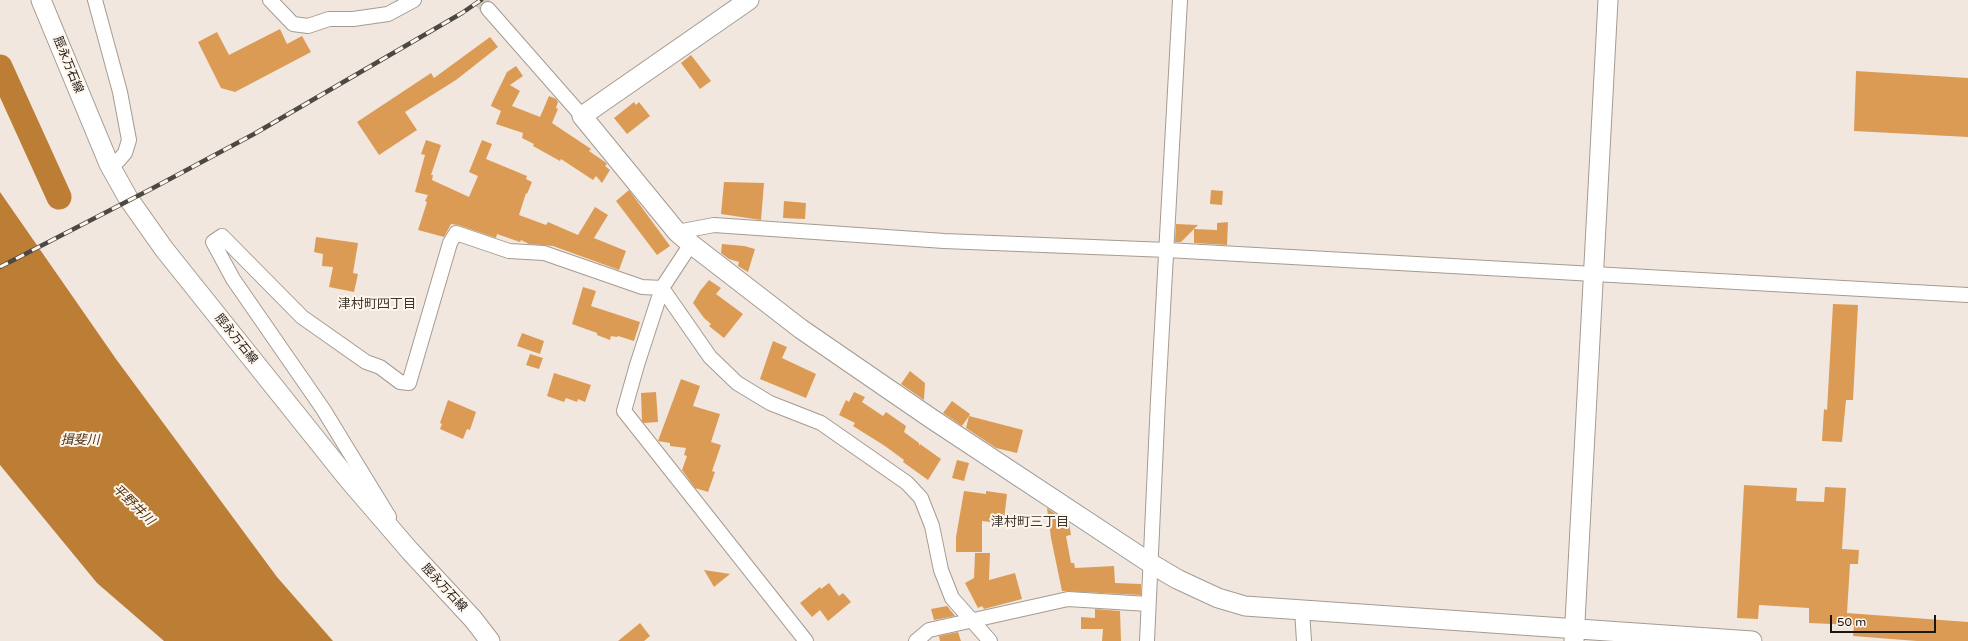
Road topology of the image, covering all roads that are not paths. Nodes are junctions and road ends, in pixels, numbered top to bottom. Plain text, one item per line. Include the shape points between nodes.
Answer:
1 (41, 0) edge
2 (94, 0) edge
3 (270, 0) edge
4 (414, 0) edge
5 (749, 0) edge
6 (1180, 0) edge
7 (1608, 0) edge
8 (488, 9) tunnel mouth
9 (582, 116) junction
10 (109, 164) junction
11 (684, 238) junction
12 (1167, 250) junction
13 (1593, 275) junction
14 (662, 288) junction
15 (1968, 295) edge
16 (410, 551) junction
17 (1150, 564) junction
18 (1148, 604) junction
19 (1302, 610) junction
20 (971, 620) junction
21 (1574, 634) edge
22 (490, 641) edge
23 (806, 641) edge
24 (916, 641) edge
25 (990, 641) edge
26 (1147, 641) edge
27 (1304, 641) edge
28 (1752, 641) edge

1 - 10 street, 脛永万石線
2 - 10 street via 120,92 129,140 125,153 118,161
3 - 4 street via 293,24 308,26 329,20 388,14
5 - 9 street
6 - 12 street
7 - 13 street
8 - 9 street
9 - 11 street
10 - 16 street, 脛永万石線 via 128,198 164,249 348,479
11 - 12 street via 714,225 944,241
11 - 14 street
11 - 17 street via 801,329 932,420
12 - 13 street
12 - 17 street
13 - 15 street
13 - 21 street
14 - 16 street via 642,287 544,253 509,251 456,233 450,243 408,383 400,382 380,367 366,362 302,317 222,236 213,242 233,279 324,409
14 - 20 street via 710,357 737,383 770,403 821,423 907,483 921,498 932,526 942,570 952,598
14 - 23 street via 624,411
16 - 22 street, 脛永万石線
17 - 18 street
17 - 19 street via 1177,580 1218,598 1245,606
18 - 20 street via 1068,599
18 - 26 street
19 - 21 street
19 - 27 street
20 - 24 street via 929,630
20 - 25 street
21 - 28 street

